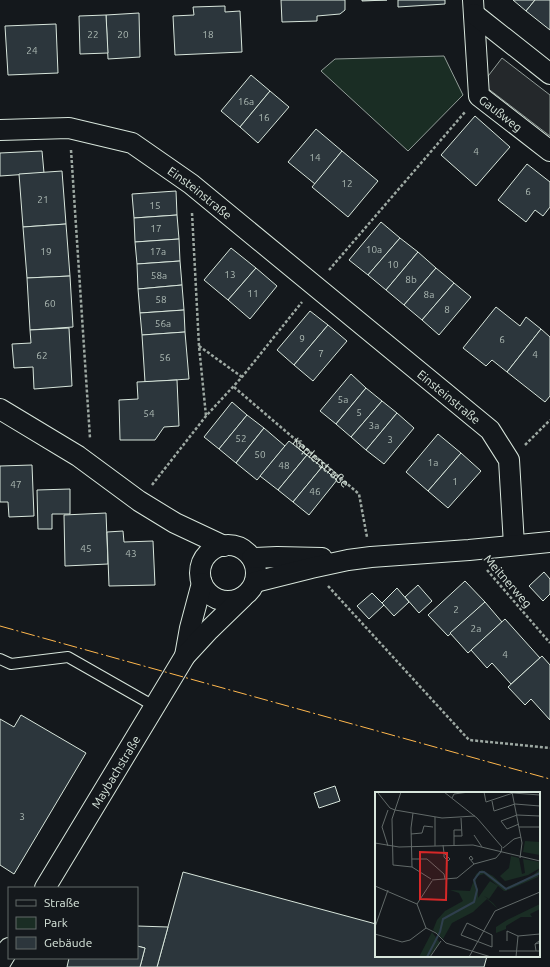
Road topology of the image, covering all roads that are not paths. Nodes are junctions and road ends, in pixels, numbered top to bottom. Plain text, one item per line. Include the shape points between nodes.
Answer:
1 (474, 7) edge
2 (550, 74) edge
3 (0, 130) edge
4 (550, 151) edge
5 (0, 409) edge
6 (175, 523) junction
7 (550, 542) edge
8 (514, 545) junction
9 (224, 546) junction
10 (252, 558) junction
11 (203, 560) junction
12 (348, 560) junction
13 (202, 583) junction
14 (249, 589) junction
15 (185, 656) junction
16 (0, 660) edge
17 (154, 706) junction
18 (46, 887) edge
19 (8, 950) edge
20 (0, 963) edge

1 - 2 street, Gaußweg
1 - 4 street, Gaußweg via 479,96
3 - 8 street, Einsteinstraße via 69,128 132,143 191,184 490,430 509,460
5 - 6 street via 78,456 139,501
6 - 9 street
6 - 11 street
7 - 8 street
8 - 12 street
9 - 10 street via 240,548
9 - 11 street via 215,548
10 - 12 street via 304,557
10 - 14 street via 256,574
11 - 13 street via 200,568
12 - 14 street via 311,568
13 - 14 street via 206,590 219,600 236,600
13 - 15 street, Maybachstraße
14 - 15 street, Maybachstraße
15 - 17 street, Maybachstraße
16 - 17 lane via 11,664 68,657
17 - 18 street, Maybachstraße
19 - 20 street

